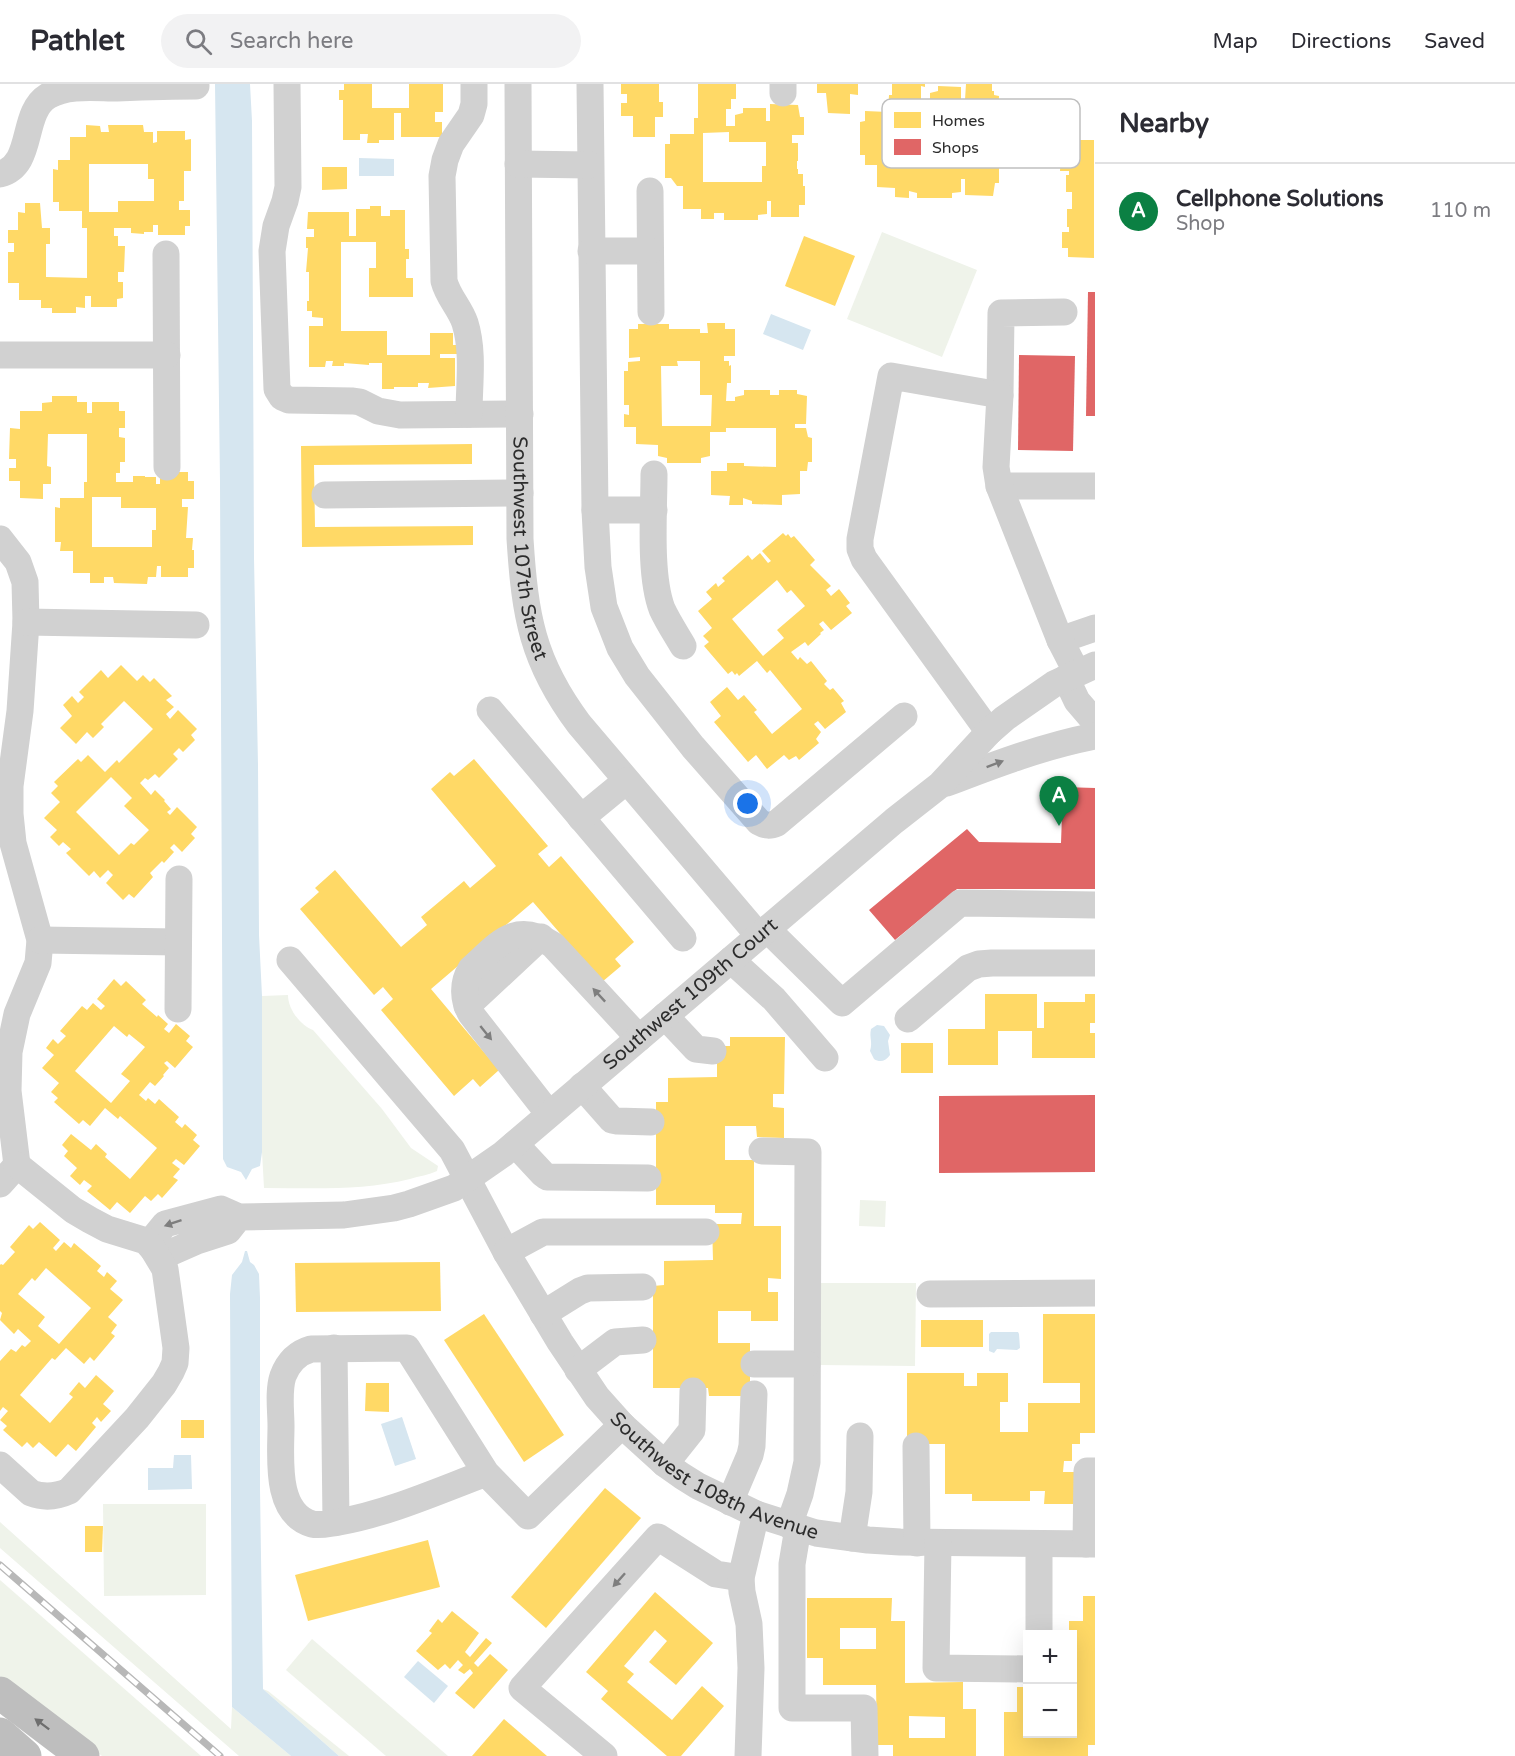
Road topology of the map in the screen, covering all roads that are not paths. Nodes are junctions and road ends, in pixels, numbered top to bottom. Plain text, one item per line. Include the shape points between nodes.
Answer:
1 (287, 84) edge
2 (474, 84) edge
3 (518, 84) edge
4 (590, 84) edge
5 (196, 86) dead end
6 (518, 164) junction
7 (591, 165) junction
8 (0, 174) edge
9 (650, 191) dead end
10 (591, 251) junction
11 (650, 252) junction
12 (166, 254) dead end
13 (651, 312) dead end
14 (1064, 312) dead end
15 (0, 355) edge
16 (167, 355) junction
17 (1000, 395) junction
18 (469, 414) junction
19 (520, 414) junction
20 (167, 467) dead end
21 (654, 474) dead end
22 (999, 486) junction
23 (1095, 486) edge
24 (520, 493) junction
25 (325, 495) dead end
26 (596, 510) junction
27 (654, 510) junction
28 (0, 539) edge
29 (26, 622) junction
30 (196, 625) dead end
31 (1095, 628) edge
32 (1060, 640) junction
33 (683, 646) dead end
34 (1079, 672) edge
35 (490, 710) dead end
36 (904, 716) dead end
37 (1095, 722) edge
38 (989, 732) junction
39 (1095, 736) edge
40 (626, 781) junction
41 (940, 785) junction
42 (5, 786) edge
43 (581, 818) junction
44 (179, 879) dead end
45 (1095, 905) edge
46 (763, 932) junction
47 (683, 938) dead end
48 (40, 940) junction
49 (178, 942) junction
50 (290, 960) dead end
51 (730, 960) junction
52 (1095, 963) edge
53 (178, 1009) dead end
54 (665, 1016) junction
55 (908, 1019) dead end
56 (639, 1038) junction
57 (713, 1051) dead end
58 (825, 1058) dead end
59 (582, 1086) junction
60 (549, 1114) junction
61 (651, 1122) dead end
62 (515, 1144) junction
63 (762, 1151) dead end
64 (9, 1174) edge
65 (648, 1178) dead end
66 (468, 1179) junction
67 (706, 1232) dead end
68 (153, 1249) junction
69 (506, 1252) junction
70 (643, 1287) dead end
71 (1095, 1293) edge
72 (930, 1294) dead end
73 (543, 1314) junction
74 (643, 1340) dead end
75 (334, 1348) junction
76 (754, 1364) dead end
77 (807, 1364) junction
78 (578, 1370) junction
79 (693, 1391) dead end
80 (754, 1394) dead end
81 (622, 1425) junction
82 (860, 1436) dead end
83 (916, 1446) dead end
84 (665, 1464) junction
85 (0, 1465) edge
86 (1095, 1471) edge
87 (486, 1473) junction
88 (730, 1502) junction
89 (756, 1514) junction
90 (336, 1522) junction
91 (794, 1526) junction
92 (852, 1538) junction
93 (928, 1543) junction
94 (1039, 1544) junction
95 (1090, 1544) edge
96 (741, 1578) junction
97 (1040, 1626) edge
98 (1023, 1669) edge
99 (0, 1692) edge
100 (0, 1734) edge
101 (25, 1756) edge
102 (83, 1756) edge
103 (604, 1756) edge
104 (748, 1756) edge
105 (865, 1756) edge

1 - 18 street via 288,187 272,251 279,394 289,400 353,401 400,415
2 - 18 street via 471,115 451,144 442,176 444,281 468,334
3 - 6 street, Southwest 107th Street
4 - 7 street
5 - 8 street via 73,89 53,93 35,107 19,160
6 - 7 street
6 - 19 street, Southwest 107th Street
7 - 10 street
9 - 11 street
10 - 11 street
10 - 26 street
11 - 13 street
12 - 16 street
14 - 17 street via 1002,313
15 - 16 street
16 - 20 street
17 - 22 street via 996,467
17 - 38 street via 891,376 860,539 864,559
18 - 19 street
19 - 24 street, Southwest 107th Street
21 - 27 street
22 - 23 street
22 - 32 street
24 - 25 street
24 - 40 street, Southwest 107th Street via 523,584 540,657 565,705
26 - 27 street
26 - 36 street via 600,588 620,648 693,747 759,822 768,826 777,823
27 - 33 street via 658,593
28 - 29 street via 22,572
29 - 30 street
29 - 42 street via 20,711
31 - 32 street
32 - 34 street
34 - 37 street via 1077,701
34 - 38 street, Southwest 109th Court via 1054,684
35 - 43 street
38 - 41 street, Southwest 109th Court
41 -> 39 street via 1063,742
40 - 43 street
40 - 46 street, Southwest 107th Street
41 - 46 street, Southwest 109th Court
42 - 48 street via 13,843
43 - 47 street
44 - 49 street
45 - 46 street, Southwest 107th Street via 960,903 842,1003
46 - 51 street, Southwest 109th Court
48 - 49 street
48 - 64 street via 38,963 17,1014 9,1052
49 - 53 street
50 - 66 street, Southwest 108th Avenue via 452,1150
51 - 54 street, Southwest 109th Court
51 - 58 street via 774,999
52 - 55 street via 975,965
54 - 56 street, Southwest 109th Court
54 - 57 street via 696,1049
56 - 59 street, Southwest 109th Court
56 -> 60 street via 553,945 541,937 525,934 507,938 471,969 465,985 467,1006
59 - 60 street, Southwest 109th Court
59 - 61 street via 612,1119
60 - 62 street, Southwest 109th Court
62 - 65 street via 547,1177
62 - 66 street, Southwest 109th Court
63 - 77 street via 808,1152
64 - 68 street via 107,1229 146,1241
66 - 68 street, Southwest 109th Court via 437,1195 394,1208 344,1215 239,1217 221,1209 165,1224 156,1235
66 - 69 street, Southwest 108th Avenue
67 - 69 street via 543,1232
68 - 85 street via 165,1269 176,1348 174,1367 164,1384 69,1491 53,1496 36,1495
69 - 73 street, Southwest 108th Avenue
70 - 73 street via 588,1288
71 - 72 street
73 - 78 street, Southwest 108th Avenue
74 - 78 street via 615,1342
75 - 87 street via 407,1348
75 - 90 street
75 - 90 street via 301,1353 285,1372 281,1385 281,1464 283,1488 295,1512 313,1524
76 - 77 street
77 - 91 street via 807,1462
78 - 81 street, Southwest 108th Avenue
79 - 84 street via 692,1430
80 - 88 street via 750,1455
81 - 84 street, Southwest 108th Avenue
81 - 87 street via 528,1516
82 - 92 street via 859,1491
83 - 93 street
84 - 88 street, Southwest 108th Avenue
86 - 95 street via 1087,1471
87 - 90 street via 372,1515
88 - 89 street, Southwest 108th Avenue
89 - 91 street, Southwest 108th Avenue
89 - 96 street
91 - 92 street, Southwest 108th Avenue
91 - 105 street via 792,1708 864,1708
92 - 93 street, Southwest 108th Avenue
93 - 94 street, Southwest 108th Avenue
93 - 98 street via 936,1617 936,1668
94 - 95 street, Southwest 108th Avenue
94 - 97 street
96 -> 103 street via 716,1574 658,1537 522,1688
96 - 104 street via 751,1668
102 -> 99 highway
100 - 101 highway

